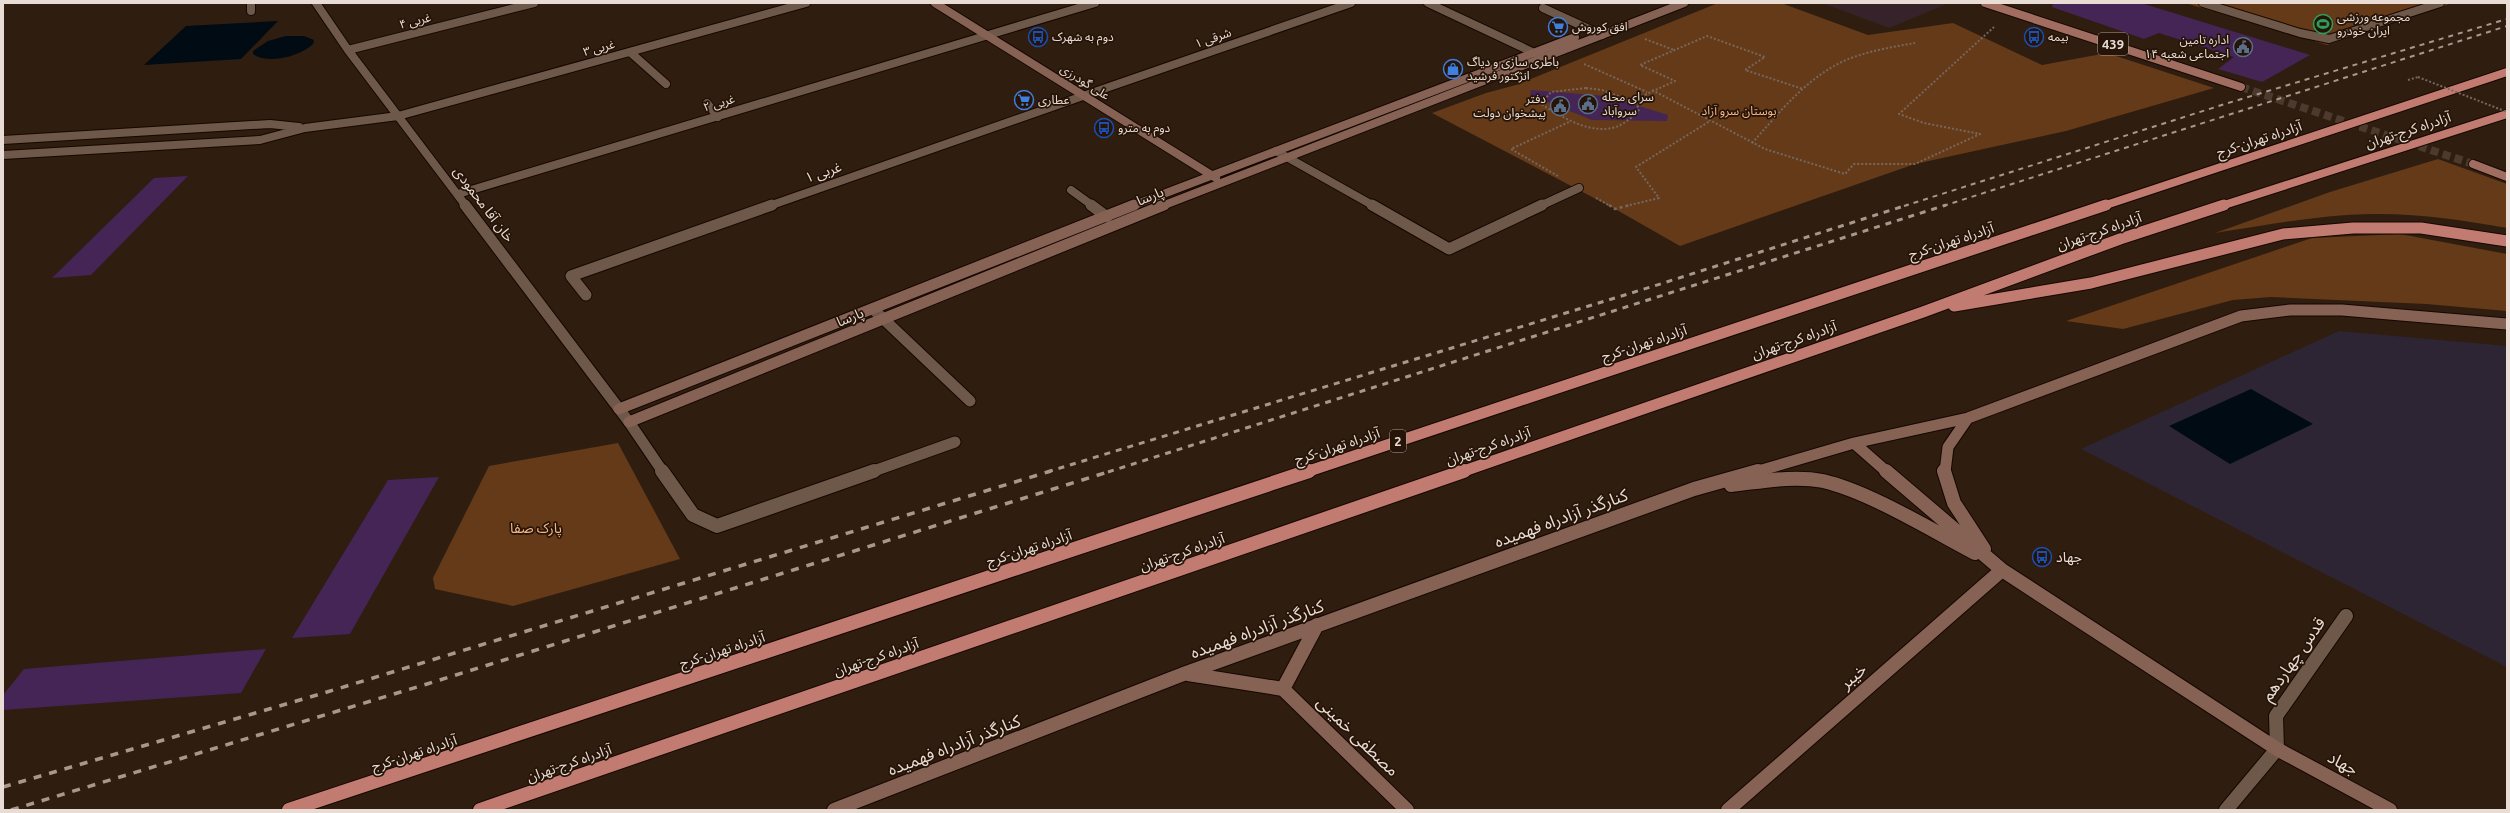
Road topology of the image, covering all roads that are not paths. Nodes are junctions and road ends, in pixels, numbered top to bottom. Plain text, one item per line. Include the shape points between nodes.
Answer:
1 (316, 3) edge
2 (534, 3) edge
3 (806, 3) edge
4 (935, 3) edge
5 (1095, 3) edge
6 (1351, 3) edge
7 (1428, 3) edge
8 (1664, 3) edge
9 (1684, 3) edge
10 (1985, 3) edge
11 (2203, 3) edge
12 (2440, 3) edge
13 (1543, 8) dead end
14 (1593, 31) junction
15 (1602, 35) junction
16 (988, 36) junction
17 (348, 50) junction
18 (630, 52) junction
19 (1534, 53) junction
20 (1544, 58) junction
21 (2507, 72) edge
22 (666, 84) dead end
23 (2241, 87) tunnel mouth
24 (1083, 96) junction
25 (707, 103) dead end
26 (2507, 113) edge
27 (398, 116) junction
28 (718, 116) junction
29 (305, 128) junction
30 (3, 140) edge
31 (1276, 150) junction
32 (3, 155) edge
33 (1287, 157) junction
34 (2473, 164) tunnel mouth
35 (1211, 175) junction
36 (2507, 177) edge
37 (1222, 182) junction
38 (1579, 188) road end
39 (1071, 190) dead end
40 (458, 194) junction
41 (1107, 217) junction
42 (2507, 241) edge
43 (586, 295) dead end
44 (874, 309) junction
45 (1923, 312) junction
46 (884, 319) junction
47 (2507, 324) edge
48 (970, 401) dead end
49 (619, 409) junction
50 (1968, 418) junction
51 (629, 422) junction
52 (955, 442) dead end
53 (1854, 443) junction
54 (1694, 489) junction
55 (1997, 566) junction
56 (2346, 616) dead end
57 (1317, 625) junction
58 (1186, 674) junction
59 (1283, 690) junction
60 (2277, 749) junction
61 (851, 806) edge
62 (290, 810) edge
63 (480, 810) edge
64 (834, 810) edge
65 (1407, 810) edge
66 (1728, 810) edge
67 (2226, 810) edge
68 (2390, 810) edge

1 - 17 street, خان آقا محمودی
2 - 17 street, ۴ غربی
3 - 18 street, ۳ غربی
4 - 16 street, علی گودرزی
5 - 16 street, ۲ غربی
6 - 24 street, ۱ شرقی
7 - 19 street
8 - 14 street, پارسا
9 - 15 street, پارسا
10 - 23 main road, 439
11 - 12 street via 2300,33 2329,39
13 - 14 street
14 - 15 street
14 - 19 street, پارسا
15 - 20 street, پارسا
16 - 24 street, علی گودرزی
16 - 28 street, ۲ غربی
17 - 27 street, خان آقا محمودی
18 - 22 street
18 - 27 street, ۳ غربی
19 - 20 street
19 - 31 street, پارسا
20 - 33 street, پارسا
21 - 62 highway, آزادراه تهران-کرج / 2
24 - 35 street, علی گودرزی
24 - 43 street, ۱ غربی via 571,276
25 - 28 street
26 - 45 highway, آزادراه کرج-تهران via 2120,239
27 - 29 street, ۳ غربی
27 - 40 street, خان آقا محمودی
28 - 40 street, ۲ غربی
29 - 30 street via 270,124
29 - 32 street via 260,140
31 - 33 street
31 - 35 street, پارسا
33 - 37 street, پارسا
33 - 38 street via 1449,249
34 - 36 main road
35 - 37 street, علی گودرزی
35 - 41 street, پارسا
37 - 46 street, پارسا
39 - 41 street
40 - 49 street, خان آقا محمودی
41 - 44 street, پارسا
42 - 45 highway via 2421,228 2353,228 2283,234 2091,283
44 - 46 street
44 - 49 street, پارسا
45 - 63 highway, آزادراه کرج-تهران
46 - 48 street
46 - 51 street, پارسا
47 - 50 street via 2342,310 2290,310 2241,316
49 - 51 street, خان آقا محمودی
50 - 53 street
50 - 55 street via 1946,451 1945,481 1956,507
51 - 52 street, خان آقا محمودی via 693,515 717,526
53 - 54 street
53 - 55 street
54 - 55 street via 1782,479 1822,481 1860,494
54 - 57 street, کنارگذر آزادراه فهمیده
55 - 60 street, جهاد
55 - 66 street, خیبر
56 - 60 street, قدس چهاردهم via 2276,716
57 - 58 street, کنارگذر آزادراه فهمیده
57 - 59 street
58 - 59 street
58 - 61 street, کنارگذر آزادراه فهمیده
59 - 65 street, مصطفی خمینی
60 - 67 street
60 - 68 street, جهاد
61 - 64 street, کنارگذر آزادراه فهمیده

